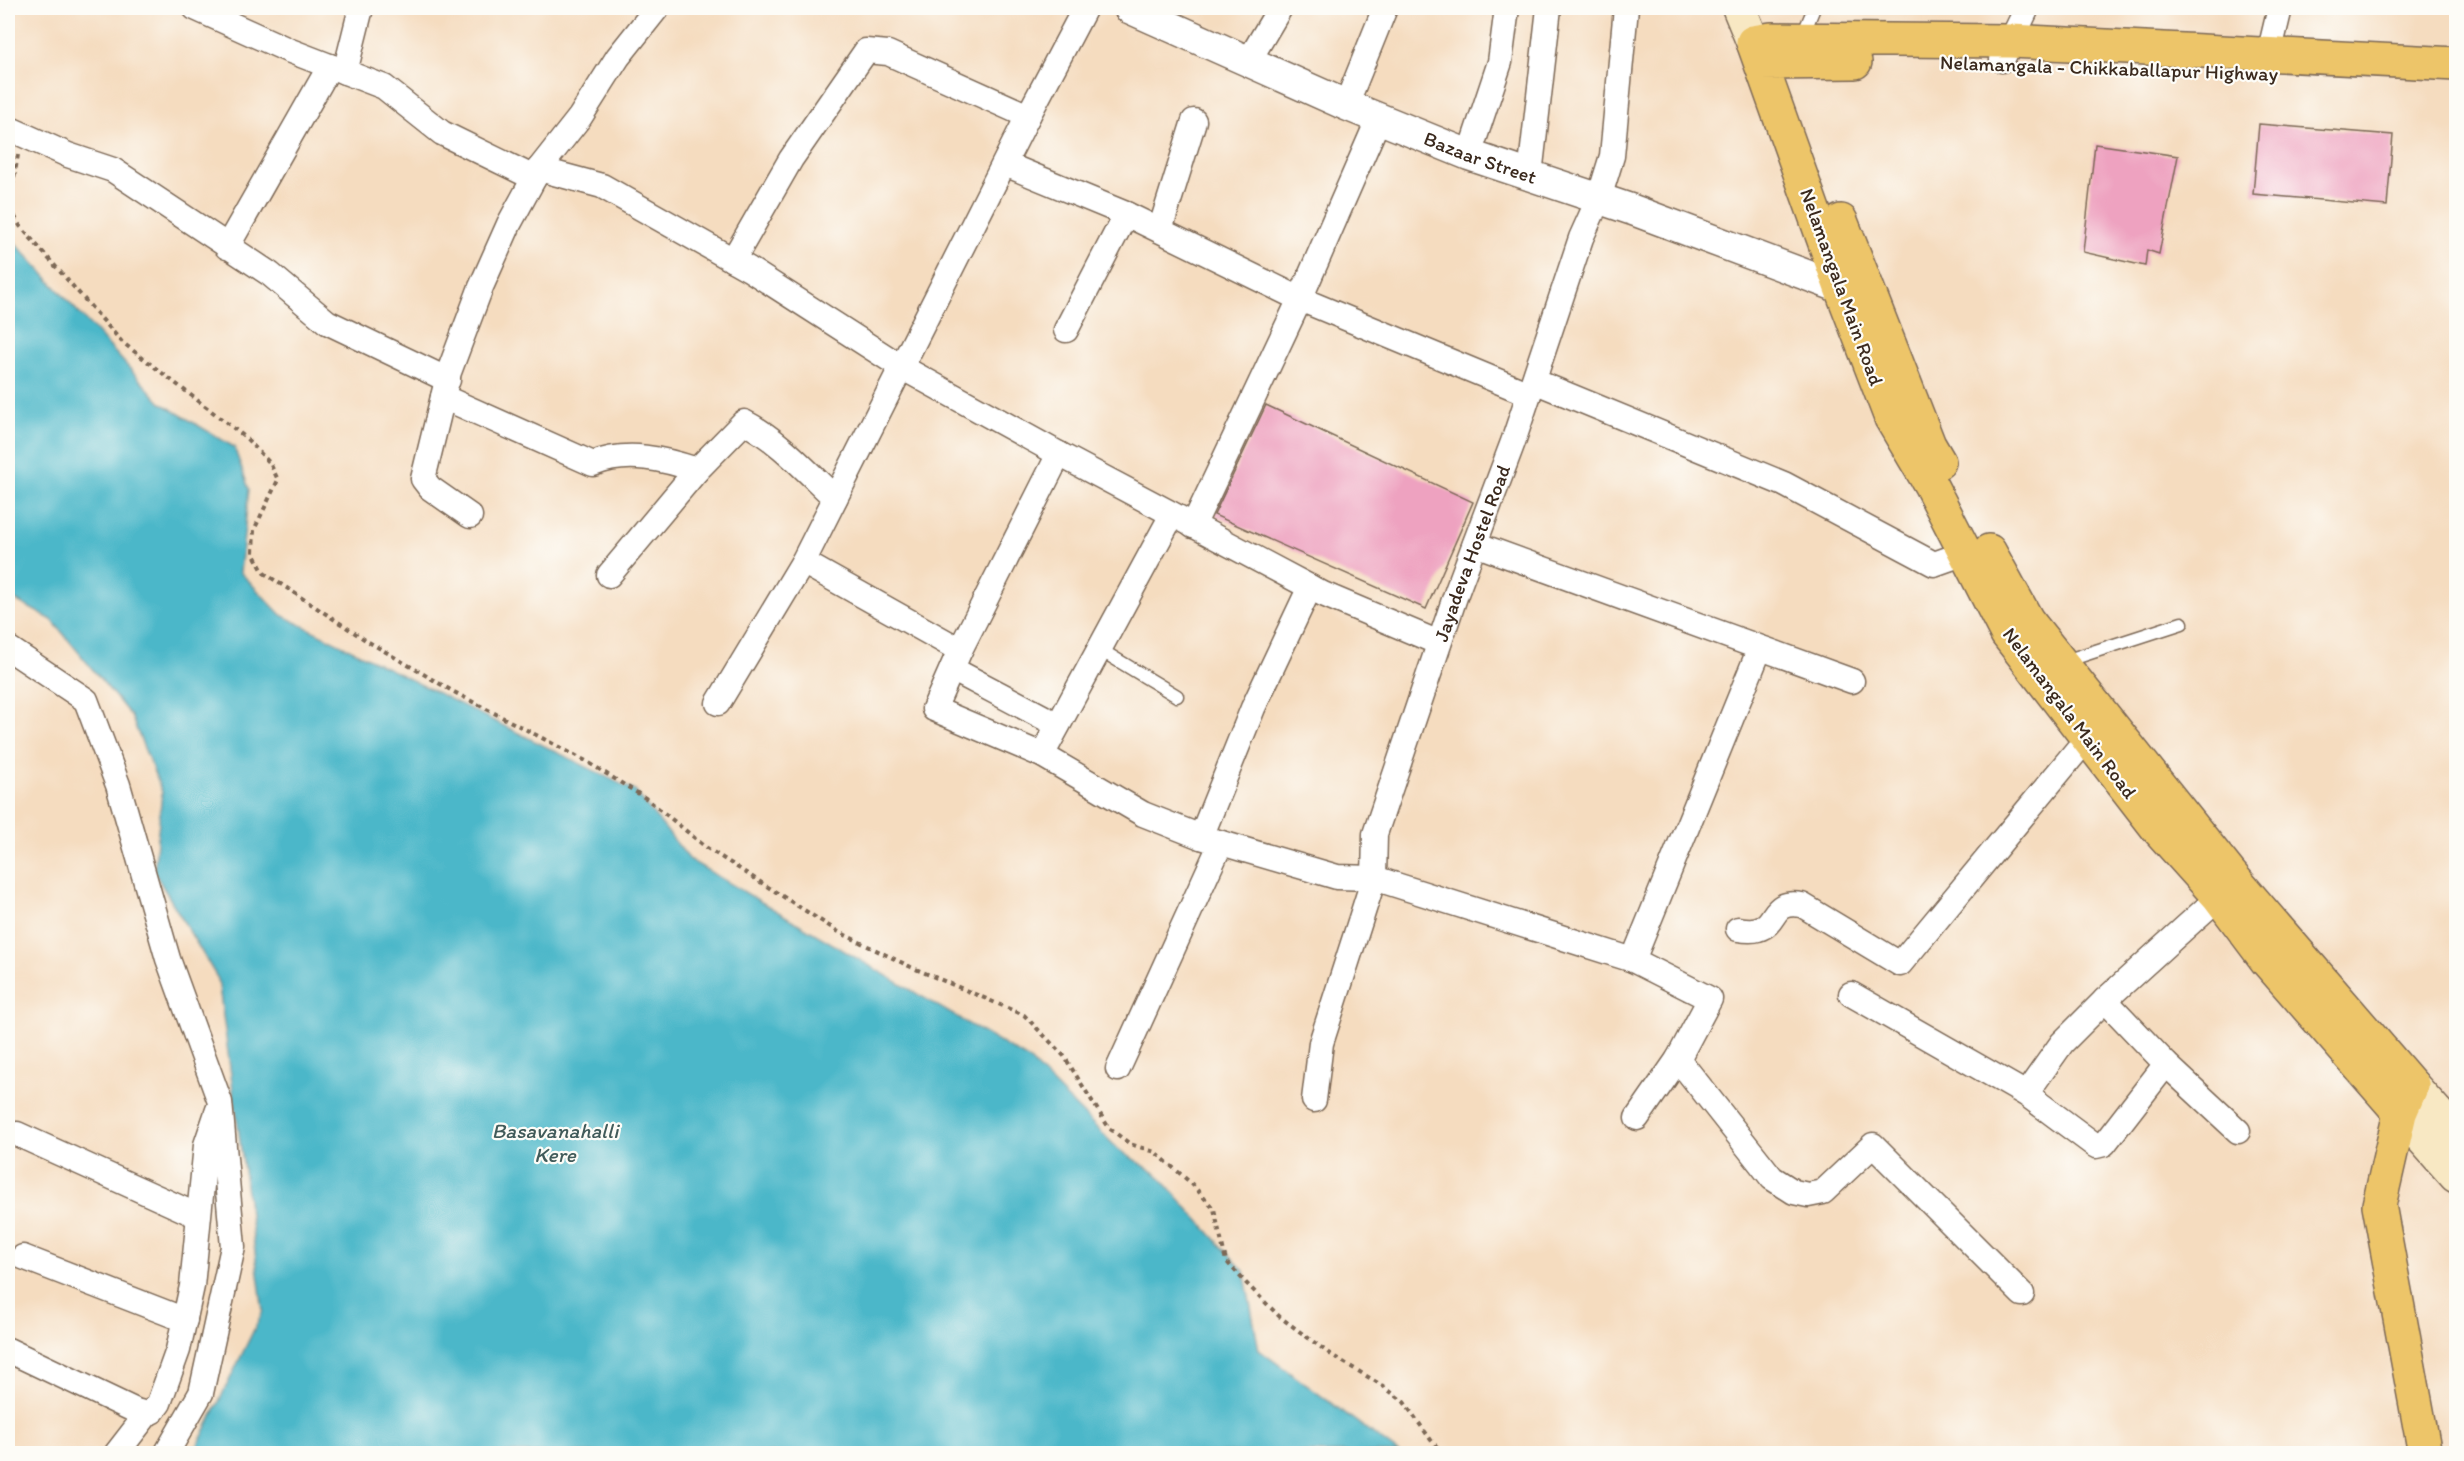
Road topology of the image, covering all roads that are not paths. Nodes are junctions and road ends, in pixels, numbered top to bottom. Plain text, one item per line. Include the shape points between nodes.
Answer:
1 (195, 8) edge
2 (361, 8) edge
3 (657, 8) edge
4 (1085, 8) edge
5 (1130, 8) edge
6 (1280, 8) edge
7 (1384, 8) edge
8 (1507, 8) edge
9 (1548, 8) edge
10 (1626, 8) edge
11 (1739, 8) edge
12 (1760, 8) edge
13 (1814, 8) edge
14 (2027, 8) edge
15 (2280, 8) edge
16 (1773, 49) junction
17 (2006, 50) junction
18 (2269, 54) junction
19 (1248, 62) junction
20 (2457, 64) edge
21 (337, 69) junction
22 (2457, 87) edge
23 (1346, 105) junction
24 (1028, 117) junction
25 (1378, 118) junction
26 (1194, 121) dead end
27 (18, 132) edge
28 (1469, 155) junction
29 (1005, 164) junction
30 (537, 174) junction
31 (1530, 175) junction
32 (1599, 198) junction
33 (1126, 214) junction
34 (1160, 230) junction
35 (227, 247) junction
36 (733, 260) junction
37 (1841, 288) junction
38 (1300, 298) junction
39 (1066, 330) dead end
40 (903, 368) junction
41 (1532, 388) junction
42 (446, 389) junction
43 (1059, 454) junction
44 (697, 470) junction
45 (835, 498) junction
46 (1172, 515) junction
47 (470, 516) dead end
48 (1193, 526) junction
49 (1474, 544) junction
50 (1965, 553) junction
51 (803, 562) junction
52 (609, 575) dead end
53 (1310, 587) junction
54 (2182, 623) dead end
55 (1439, 643) junction
56 (8, 648) edge
57 (1760, 648) junction
58 (1099, 649) junction
59 (956, 660) junction
60 (2061, 662) junction
61 (1852, 681) dead end
62 (1177, 696) dead end
63 (718, 703) dead end
64 (1058, 724) junction
65 (2097, 728) junction
66 (1042, 755) junction
67 (1211, 840) junction
68 (1374, 878) junction
69 (2228, 889) junction
70 (1738, 929) dead end
71 (1633, 960) junction
72 (1851, 994) dead end
73 (2105, 1000) junction
74 (1678, 1059) junction
75 (2166, 1064) junction
76 (1118, 1069) dead end
77 (2026, 1094) junction
78 (2406, 1099) junction
79 (1314, 1100) dead end
80 (220, 1102) junction
81 (1637, 1118) dead end
82 (2238, 1131) dead end
83 (17, 1134) dead end
84 (2457, 1134) edge
85 (2457, 1176) edge
86 (198, 1216) junction
87 (23, 1257) dead end
88 (2022, 1294) dead end
89 (185, 1320) junction
90 (8, 1350) edge
91 (147, 1414) junction
92 (116, 1454) edge
93 (166, 1454) edge
94 (2425, 1454) edge

1 - 21 street
2 - 21 street
3 - 30 street
4 - 24 street
5 - 19 street, Bazaar Street
6 - 19 street
7 - 23 street
8 - 28 street via 1500,62
9 - 31 street
10 - 32 street, Jayadeva Hostel Road via 1612,156
11 - 16 main road, Nelamangala Main Road
12 - 16 main road
13 - 16 lane
14 - 17 street
15 - 18 street
16 - 17 main road, Nelamangala - Chikkaballapur Highway
16 - 37 main road, Nelamangala Main Road
16 - 60 main road via 1929,445 2026,620
17 - 18 main road
17 - 22 main road, Nelamangala - Chikkaballapur Highway
18 - 20 main road
19 - 23 street, Bazaar Street
21 - 30 street via 384,87 442,133
21 - 35 street
23 - 25 street, Bazaar Street
24 - 29 street
24 - 36 street via 888,53 866,51 791,159
25 - 28 street, Bazaar Street
25 - 38 street
26 - 34 street
27 - 35 street via 113,170
28 - 31 street, Bazaar Street
29 - 33 street
29 - 40 street
30 - 36 street via 602,186
30 - 42 street via 481,287
31 - 32 street, Bazaar Street
32 - 37 street, Bazaar Street
32 - 41 street, Jayadeva Hostel Road via 1581,238
33 - 34 street
33 - 39 street
34 - 38 street
35 - 42 street via 270,274 327,322
36 - 40 street
37 - 50 main road, Nelamangala Main Road via 1891,418
38 - 41 street
38 - 48 street
40 - 43 street
40 - 45 street
41 - 49 street, Jayadeva Hostel Road
41 - 50 street via 1784,484 1934,564
42 - 44 street via 593,464 610,457 664,459
42 - 47 street via 423,479
43 - 46 street
43 - 59 street
44 - 45 street via 744,422 759,429
44 - 52 street
45 - 51 street
46 - 48 street
46 - 58 street
48 - 53 street
49 - 55 street, Jayadeva Hostel Road
49 - 57 street
50 - 65 main road, Nelamangala Main Road via 2007,634
51 - 59 street
51 - 63 street
53 - 55 street
53 - 67 street via 1253,708
54 - 60 lane
55 - 68 street, Jayadeva Hostel Road via 1375,834
56 - 80 street via 86,700 118,785 168,959
57 - 61 street
57 - 71 street
58 - 62 lane
58 - 64 street
59 - 64 street
59 - 66 street via 934,709
60 - 65 main road
64 - 66 street
65 - 69 main road, Nelamangala Main Road via 2157,828
65 - 70 street via 1900,964 1802,905 1781,906 1755,930
66 - 67 street via 1143,814
67 - 68 street via 1337,877
67 - 76 street
68 - 71 street
68 - 79 street, Jayadeva Hostel Road via 1321,1043
69 - 73 street
69 - 78 main road, Nelamangala Main Road
71 - 74 street via 1710,999
72 - 77 street
73 - 75 street
73 - 77 street via 2062,1042
74 - 81 street
74 - 88 street via 1772,1178 1794,1192 1823,1192 1874,1145
75 - 77 street via 2104,1144 2096,1146
75 - 82 street
78 - 84 main road
78 - 85 main road
78 - 94 main road via 2379,1204
80 - 86 street via 206,1145
80 - 93 street via 233,1247 201,1393
83 - 86 street
86 - 89 street
87 - 89 street
89 - 91 street via 159,1402
90 - 91 street
91 - 92 street

